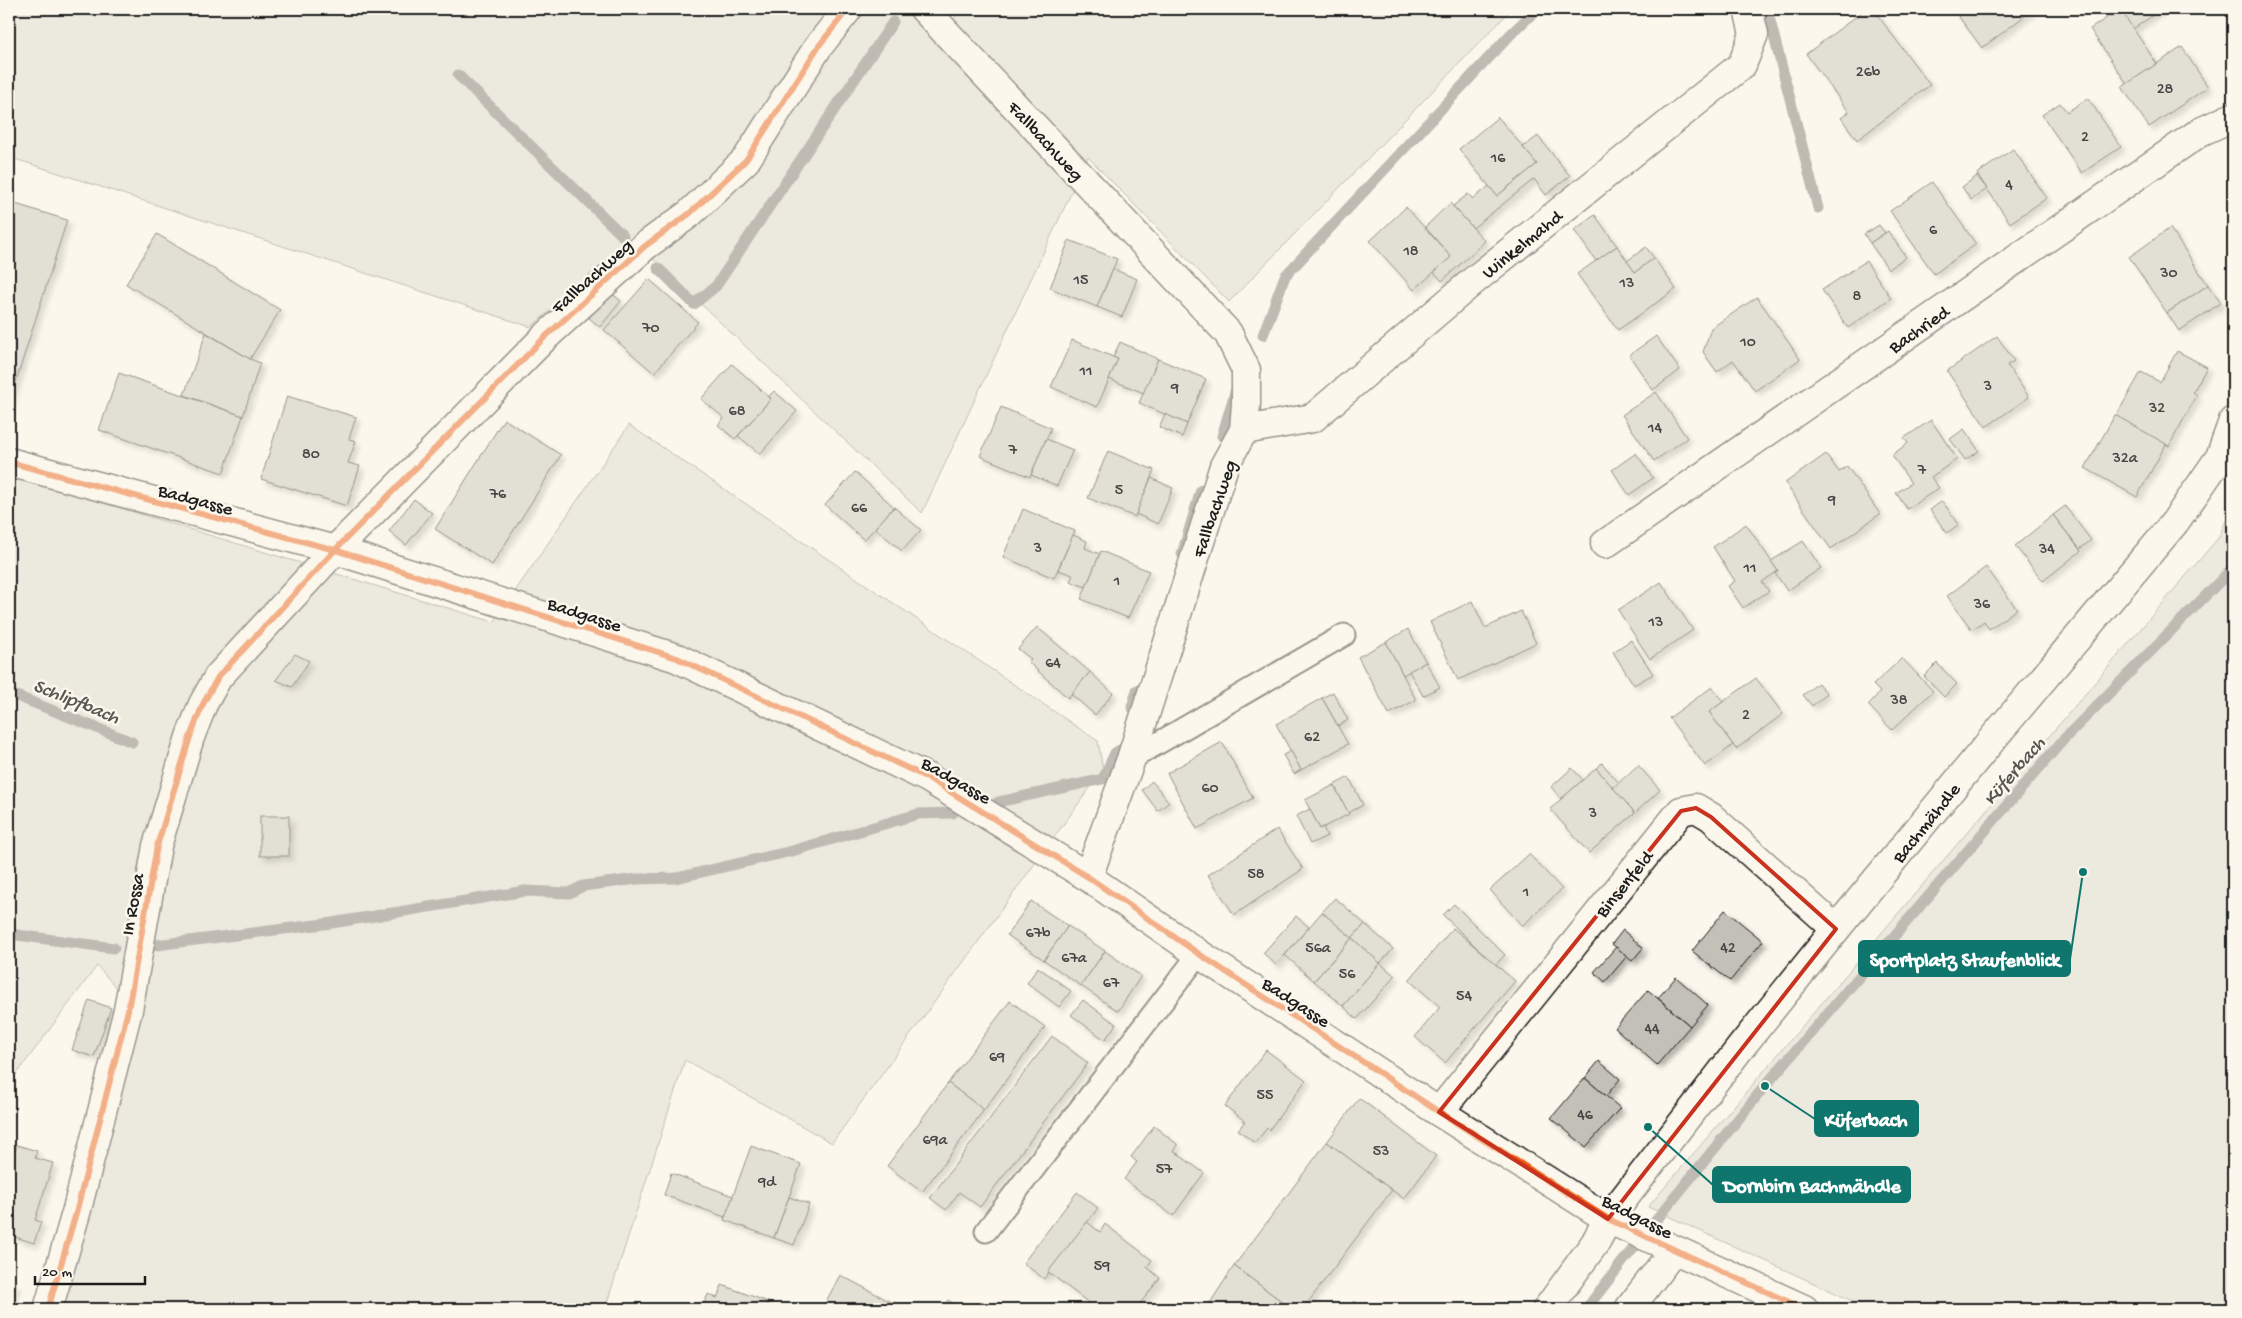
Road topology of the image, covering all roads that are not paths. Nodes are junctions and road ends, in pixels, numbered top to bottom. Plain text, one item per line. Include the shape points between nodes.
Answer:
1 (848, 9) edge
2 (924, 9) edge
3 (1748, 9) edge
4 (2233, 117) edge
5 (2233, 421) edge
6 (1244, 430) junction
7 (9, 462) edge
8 (1605, 544) dead end
9 (335, 550) junction
10 (1344, 635) dead end
11 (1132, 759) junction
12 (1088, 877) junction
13 (1836, 929) junction
14 (1199, 954) junction
15 (1439, 1112) junction
16 (1620, 1224) junction
17 (986, 1231) dead end
18 (1665, 1245) junction
19 (48, 1309) edge
20 (1547, 1309) edge
21 (1629, 1309) edge
22 (1804, 1309) edge

1 - 9 street, Fallbachweg via 818,47 746,160 689,214 645,246 544,338
2 - 6 street, Fallbachweg via 1228,333 1246,370
3 - 6 street, Winkelmahd via 1754,34 1742,65 1472,282 1313,418
4 - 8 street, Bachried via 2200,132
5 - 13 street, Bachmähdle via 2220,457 2175,522
6 - 11 street, Fallbachweg via 1224,466
7 - 9 street, Badgasse
9 - 12 street, Badgasse via 677,658 928,778
9 - 19 street, In Rossa via 218,677 190,737 157,846 128,1010
10 - 11 lane
11 - 12 street, Fallbachweg
12 - 14 street, Badgasse
13 - 15 street, Binsenfeld via 1711,816 1696,808 1681,812
13 - 16 street, Bachmähdle via 1741,1047
14 - 15 street, Badgasse
14 - 17 lane
15 - 16 street, Badgasse
16 - 18 street, Badgasse
16 - 20 street, Bachmähdle via 1595,1243
18 - 21 street
18 - 22 street, Badgasse

